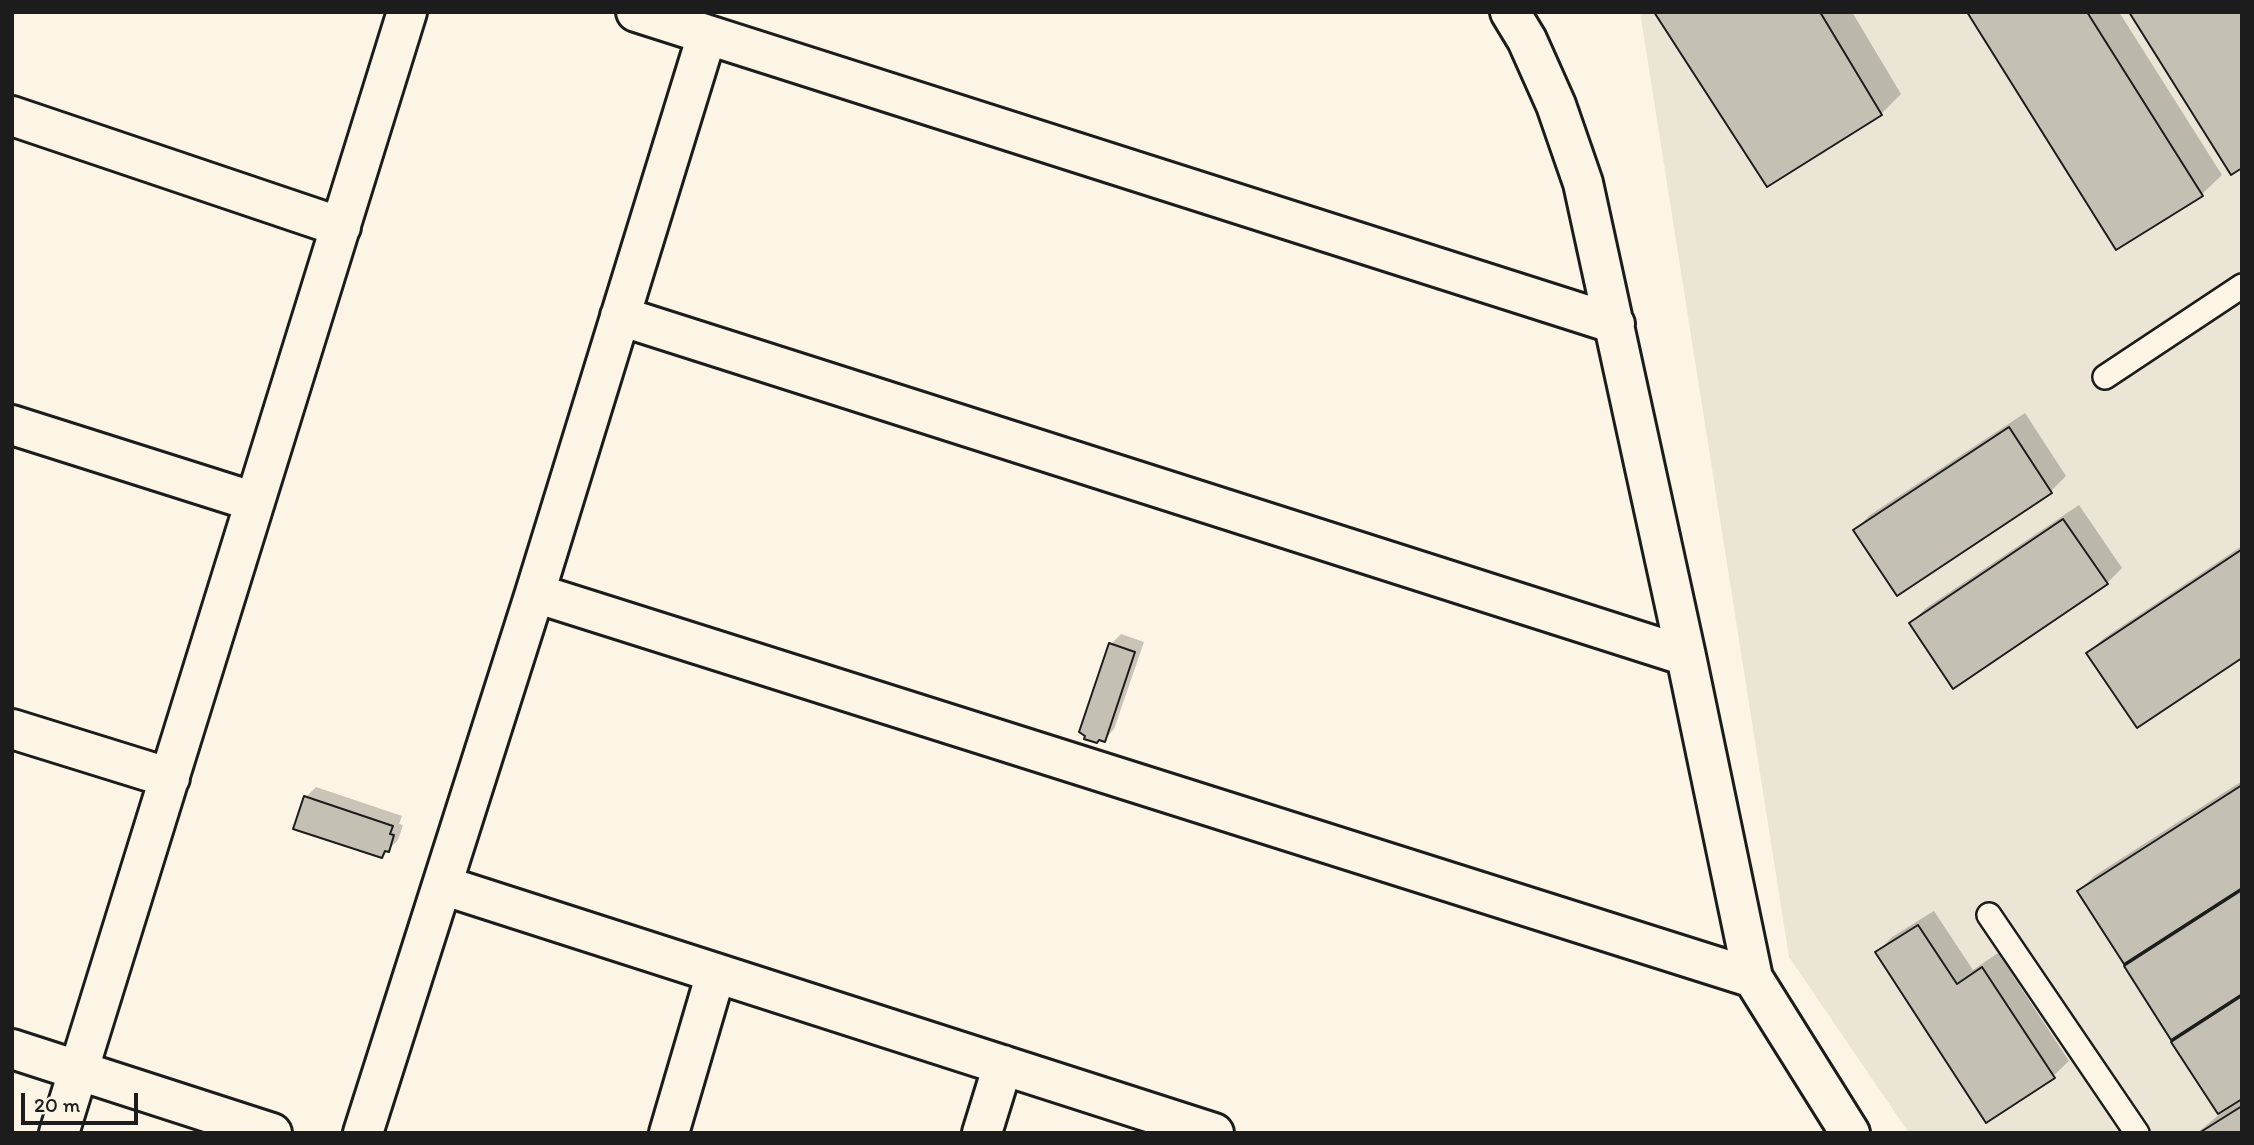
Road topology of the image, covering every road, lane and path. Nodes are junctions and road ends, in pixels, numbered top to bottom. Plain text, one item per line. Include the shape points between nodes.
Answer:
1 (407, 12) edge
2 (636, 12) edge
3 (1510, 12) edge
4 (707, 35) junction
5 (12, 116) edge
6 (341, 227) junction
7 (2242, 286) edge
8 (620, 316) junction
9 (1615, 324) junction
10 (2105, 377) dead end
11 (12, 425) edge
12 (256, 502) junction
13 (535, 593) junction
14 (1686, 656) junction
15 (12, 729) edge
16 (170, 778) junction
17 (442, 885) junction
18 (1989, 915) dead end
19 (716, 974) junction
20 (1753, 978) junction
21 (12, 1049) edge
22 (1003, 1065) junction
23 (79, 1069) junction
24 (59, 1133) edge
25 (272, 1133) edge
26 (363, 1133) edge
27 (669, 1133) edge
28 (982, 1133) edge
29 (1214, 1133) edge
30 (1850, 1133) edge
31 (2137, 1133) edge

1 - 6 street
2 - 4 street
3 - 9 street via 1556,105 1583,183
4 - 8 street
4 - 9 street
5 - 6 street
6 - 12 street
7 - 10 lane
8 - 13 street
8 - 14 street
9 - 14 street
11 - 12 street
12 - 16 street
13 - 17 street
13 - 20 street
14 - 20 street
15 - 16 street
16 - 23 street
17 - 19 street
17 - 26 street
18 - 31 lane
19 - 22 street
19 - 27 street
20 - 30 street
21 - 23 street
22 - 28 street
22 - 29 street
23 - 24 street
23 - 25 street

